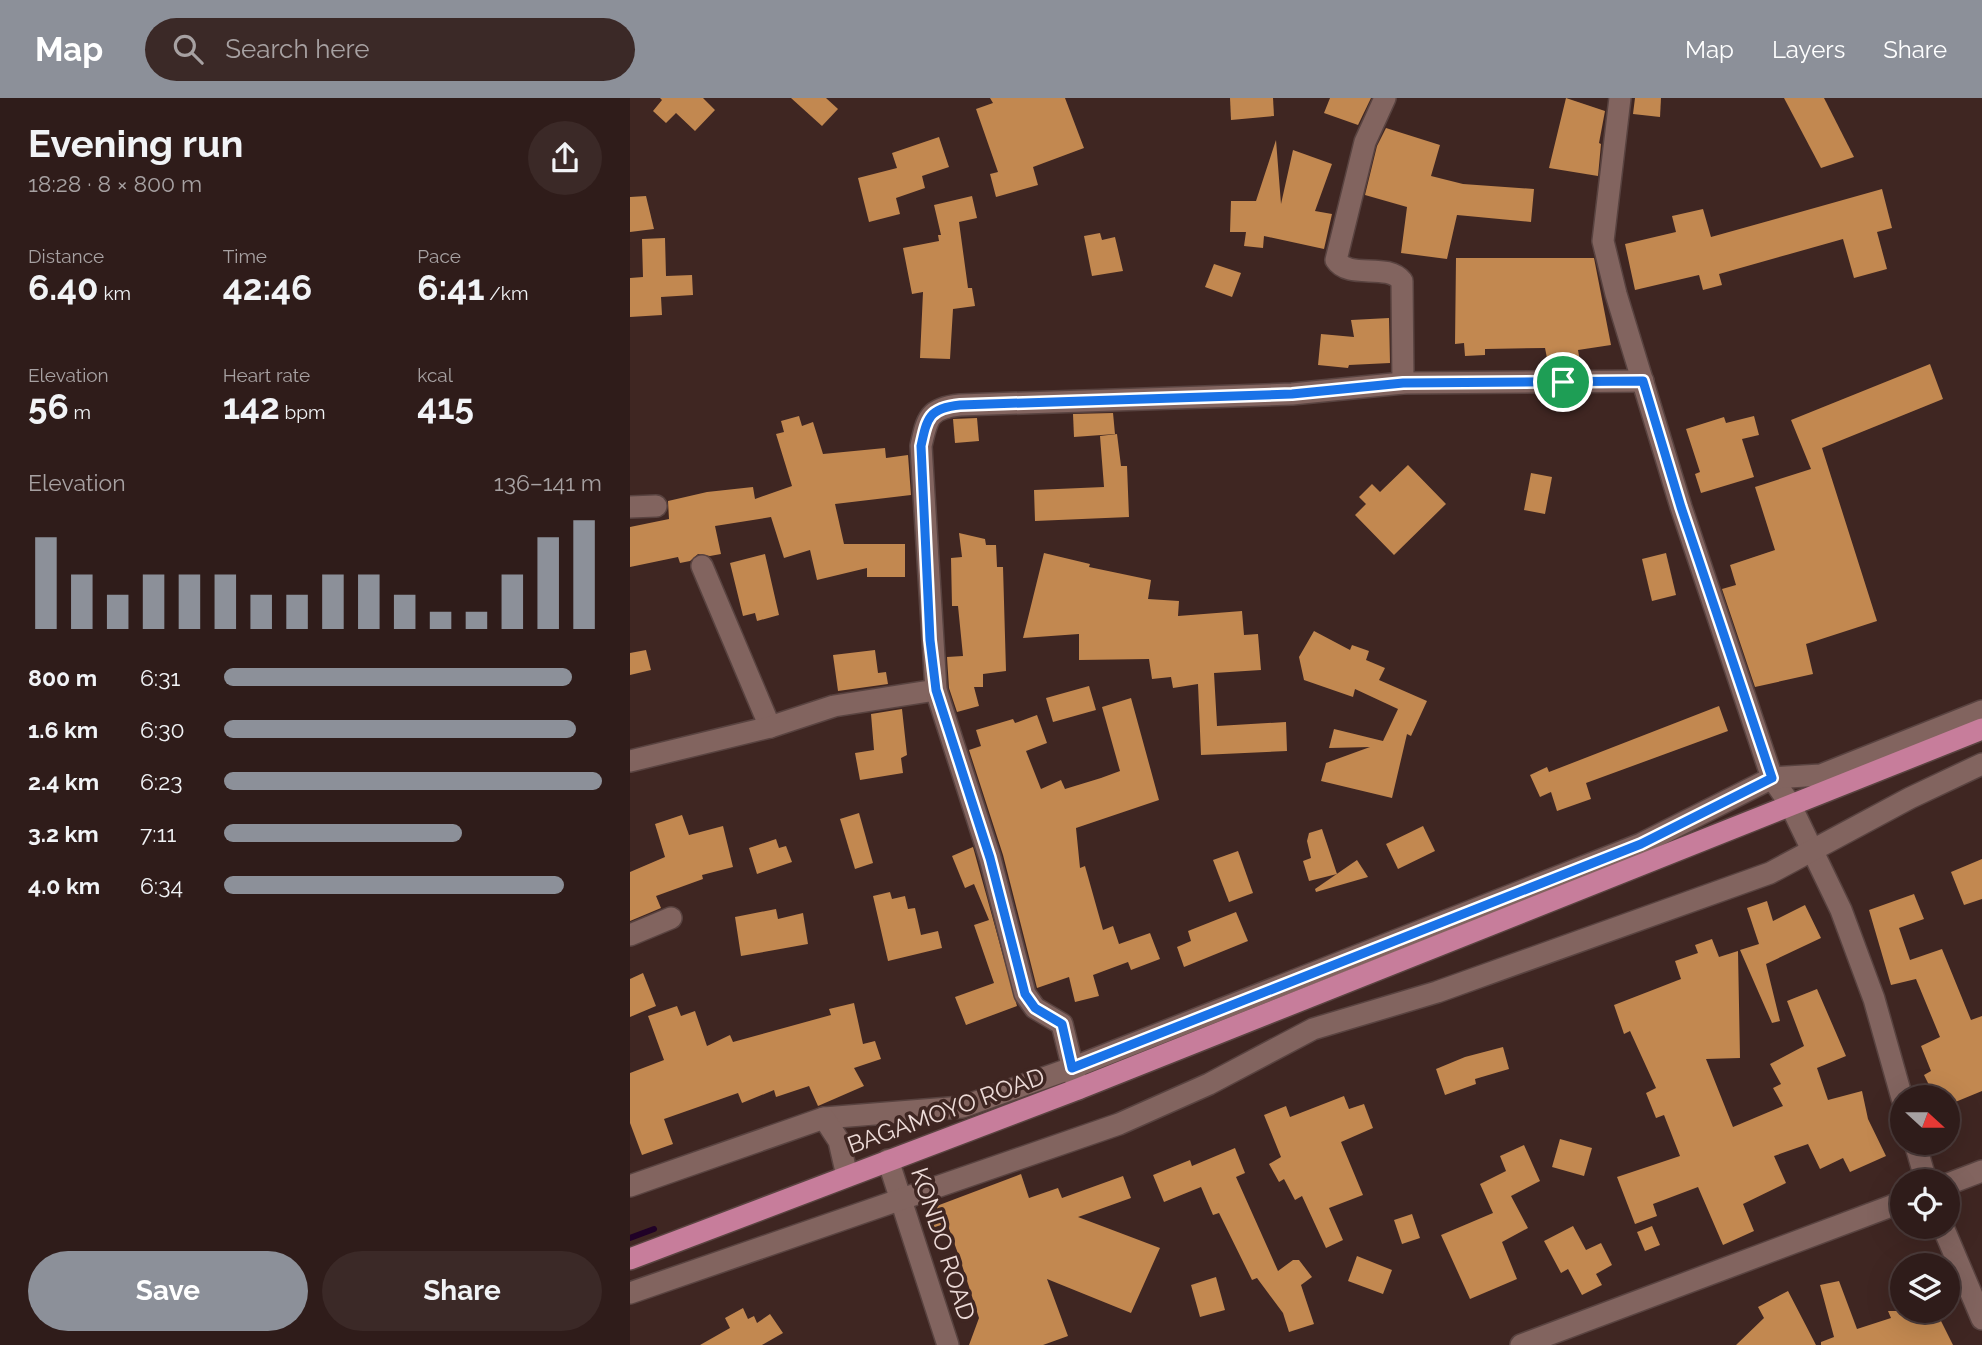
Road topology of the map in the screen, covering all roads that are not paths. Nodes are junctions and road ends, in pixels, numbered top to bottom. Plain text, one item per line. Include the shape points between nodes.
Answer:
1 (1385, 98) edge
2 (1620, 98) edge
3 (1643, 381) junction
4 (1403, 383) junction
5 (656, 506) dead end
6 (630, 507) edge
7 (702, 566) dead end
8 (936, 690) junction
9 (1982, 710) edge
10 (770, 727) junction
11 (1982, 729) edge
12 (630, 761) edge
13 (1982, 764) edge
14 (1772, 778) junction
15 (1790, 804) junction
16 (1811, 852) junction
17 (671, 918) dead end
18 (630, 935) edge
19 (1072, 1068) junction
20 (1898, 1085) edge
21 (1078, 1090) junction
22 (824, 1118) junction
23 (888, 1160) junction
24 (1982, 1171) edge
25 (846, 1175) junction
26 (1960, 1179) edge
27 (630, 1186) edge
28 (900, 1202) junction
29 (1890, 1207) edge
30 (1948, 1239) edge
31 (630, 1259) edge
32 (630, 1293) edge
33 (1982, 1319) edge
34 (948, 1345) edge
35 (1521, 1345) edge

1 - 4 street via 1365,142 1336,260 1345,268 1391,274 1402,281
2 - 3 street via 1603,241
3 - 4 street
3 - 14 street
4 - 8 street via 1292,394 942,406 926,423 921,446
5 - 6 street
7 - 10 street
8 - 10 street via 834,706
8 - 19 street via 990,858 1025,994 1035,1008 1062,1024
9 - 14 street via 1821,775
10 - 12 street
11 - 15 highway, BAGAMOYO ROAD
13 - 16 street
14 - 15 street
14 - 19 street via 1641,844
15 - 16 street
15 - 21 highway, BAGAMOYO ROAD
16 - 20 street via 1841,910 1874,999
16 - 28 street via 1770,873 1437,992 1313,1030 1119,1124
17 - 18 street
19 - 21 street
19 - 22 street via 962,1107
21 - 23 highway, BAGAMOYO ROAD
22 - 25 street via 839,1141
22 - 27 street
23 - 25 highway, BAGAMOYO ROAD
23 - 28 street, KONDO ROAD
24 - 26 street
25 - 31 highway, BAGAMOYO ROAD
28 - 32 street
28 - 34 street, KONDO ROAD
29 - 35 street
30 - 33 street

